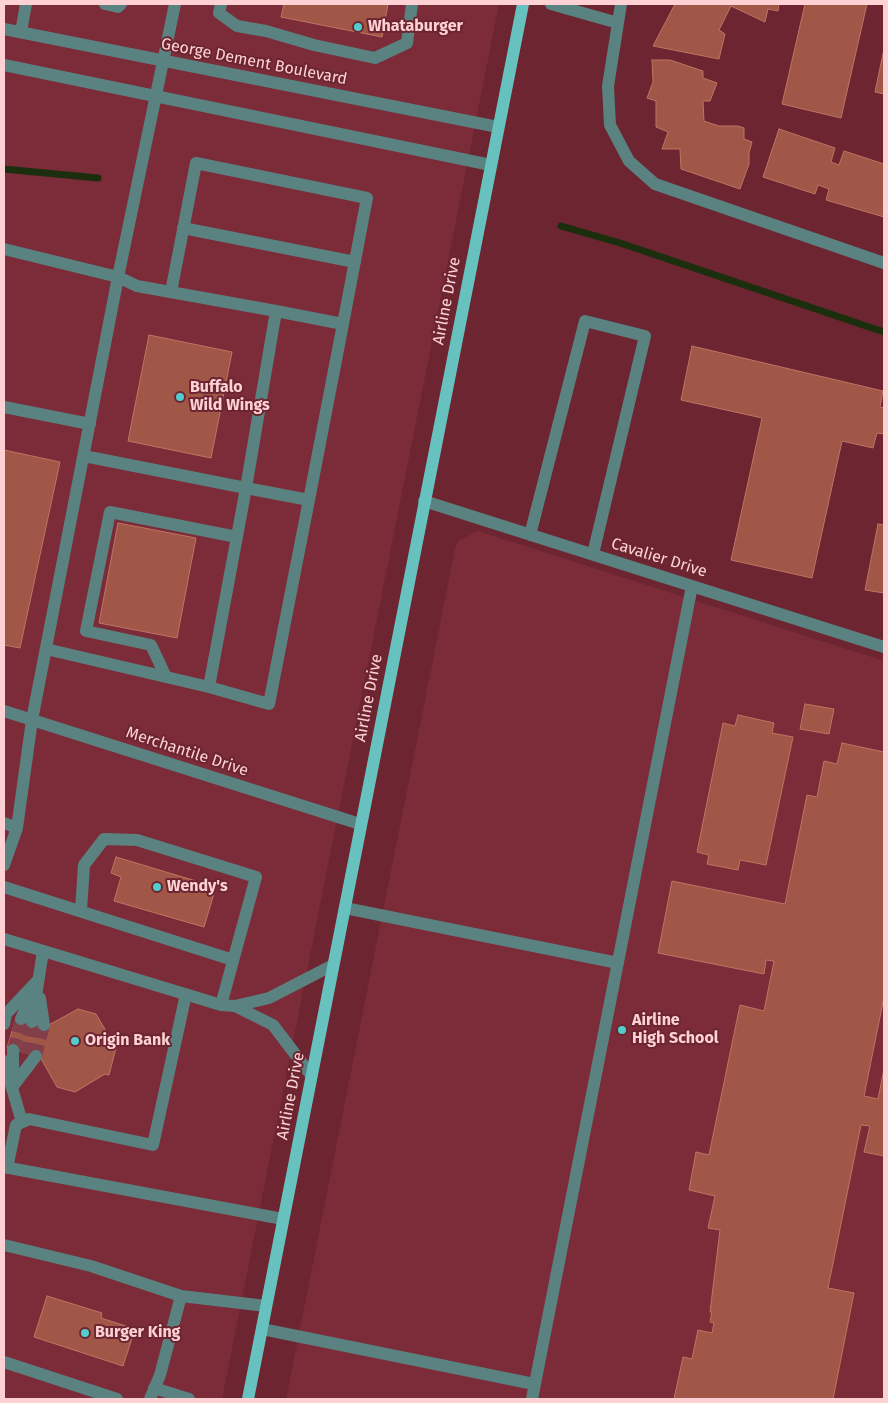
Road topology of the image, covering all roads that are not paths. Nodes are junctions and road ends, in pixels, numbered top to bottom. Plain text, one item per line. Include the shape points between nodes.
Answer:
1 (26, 4) edge
2 (104, 4) edge
3 (120, 4) edge
4 (175, 4) edge
5 (221, 4) edge
6 (412, 4) edge
7 (523, 4) edge
8 (551, 4) edge
9 (621, 4) edge
10 (618, 23) junction
11 (4, 29) edge
12 (21, 32) junction
13 (163, 60) junction
14 (4, 66) edge
15 (156, 96) junction
16 (498, 127) junction
17 (491, 164) junction
18 (183, 228) junction
19 (4, 249) edge
20 (355, 262) junction
21 (884, 262) edge
22 (118, 277) junction
23 (171, 292) junction
24 (276, 311) junction
25 (343, 324) junction
26 (4, 406) edge
27 (90, 424) junction
28 (84, 456) junction
29 (246, 488) junction
30 (309, 500) junction
31 (424, 501) junction
32 (530, 535) junction
33 (237, 536) junction
34 (592, 554) junction
35 (692, 586) junction
36 (884, 647) edge
37 (46, 648) junction
38 (166, 677) junction
39 (209, 687) junction
40 (4, 711) edge
41 (32, 720) junction
42 (4, 823) edge
43 (360, 824) junction
44 (18, 828) junction
45 (4, 865) edge
46 (4, 887) edge
47 (345, 908) junction
48 (81, 910) junction
49 (4, 939) edge
50 (43, 951) junction
51 (233, 960) junction
52 (618, 963) junction
53 (333, 965) junction
54 (38, 980) junction
55 (186, 994) junction
56 (221, 1005) junction
57 (235, 1006) junction
58 (32, 1022) tunnel mouth
59 (4, 1024) edge
60 (4, 1061) tunnel mouth
61 (312, 1075) junction
62 (13, 1086) junction
63 (22, 1122) junction
64 (5, 1168) edge
65 (283, 1218) junction
66 (4, 1245) edge
67 (181, 1296) junction
68 (266, 1306) junction
69 (262, 1329) junction
70 (4, 1362) edge
71 (534, 1384) junction
72 (152, 1394) edge
73 (117, 1399) edge
74 (189, 1399) edge
75 (248, 1399) edge
76 (532, 1399) edge

1 - 12 street
2 - 3 street
4 - 13 street
5 - 6 street via 219,13 237,26 375,58 406,43
7 - 16 main road, Airline Drive
8 - 10 street
9 - 10 street
10 - 21 street via 608,86 610,125 629,161 655,184
11 - 12 street, George Dement Boulevard
12 - 13 street, George Dement Boulevard
13 - 15 street
13 - 16 street, George Dement Boulevard
14 - 15 street
15 - 17 street
15 - 22 street
16 - 17 main road, Airline Drive
17 - 31 main road, Airline Drive
18 - 20 street
18 - 20 street via 196,162 367,198
18 - 23 street
19 - 22 street
20 - 25 street
22 - 23 street via 137,286
22 - 27 street
23 - 24 street
24 - 25 street
24 - 29 street
25 - 30 street
26 - 27 street
27 - 28 street
28 - 29 street
28 - 37 street
29 - 30 street
29 - 33 street
30 - 39 street via 269,704
31 - 32 street, Cavalier Drive
31 - 43 main road, Airline Drive
32 - 34 street, Cavalier Drive
32 - 34 street via 585,321 645,336
33 - 38 street via 110,512 86,631 151,645
33 - 39 street
34 - 35 street, Cavalier Drive
35 - 36 street, Cavalier Drive
35 - 52 street
37 - 38 street
37 - 41 street
38 - 39 street
40 - 41 street, Merchantile Drive
41 - 43 street, Merchantile Drive
41 - 44 street
42 - 44 street
43 - 47 main road, Airline Drive
44 - 45 street
46 - 48 street
47 - 52 street
47 - 53 main road, Airline Drive
48 - 51 street
48 - 51 street via 84,865 104,839 137,840 256,877
49 - 50 street
50 - 54 street
50 - 55 street
51 - 56 street
52 - 71 street
53 - 57 street via 269,998
53 - 61 main road, Airline Drive
54 - 58 street
54 - 59 street via 6,1014
55 - 56 street
55 - 63 street via 153,1145 29,1118
56 - 57 street
57 - 61 street via 273,1025
60 - 62 street
61 - 65 main road, Airline Drive
62 - 62 street via 25,1053
62 - 63 street
63 - 64 street via 16,1125
64 - 65 street
65 - 68 main road, Airline Drive
66 - 67 street via 92,1266
67 - 68 street
67 - 72 street
68 - 69 main road, Airline Drive
69 - 71 street
69 - 75 main road, Airline Drive
70 - 73 street
71 - 76 street
72 - 74 street

